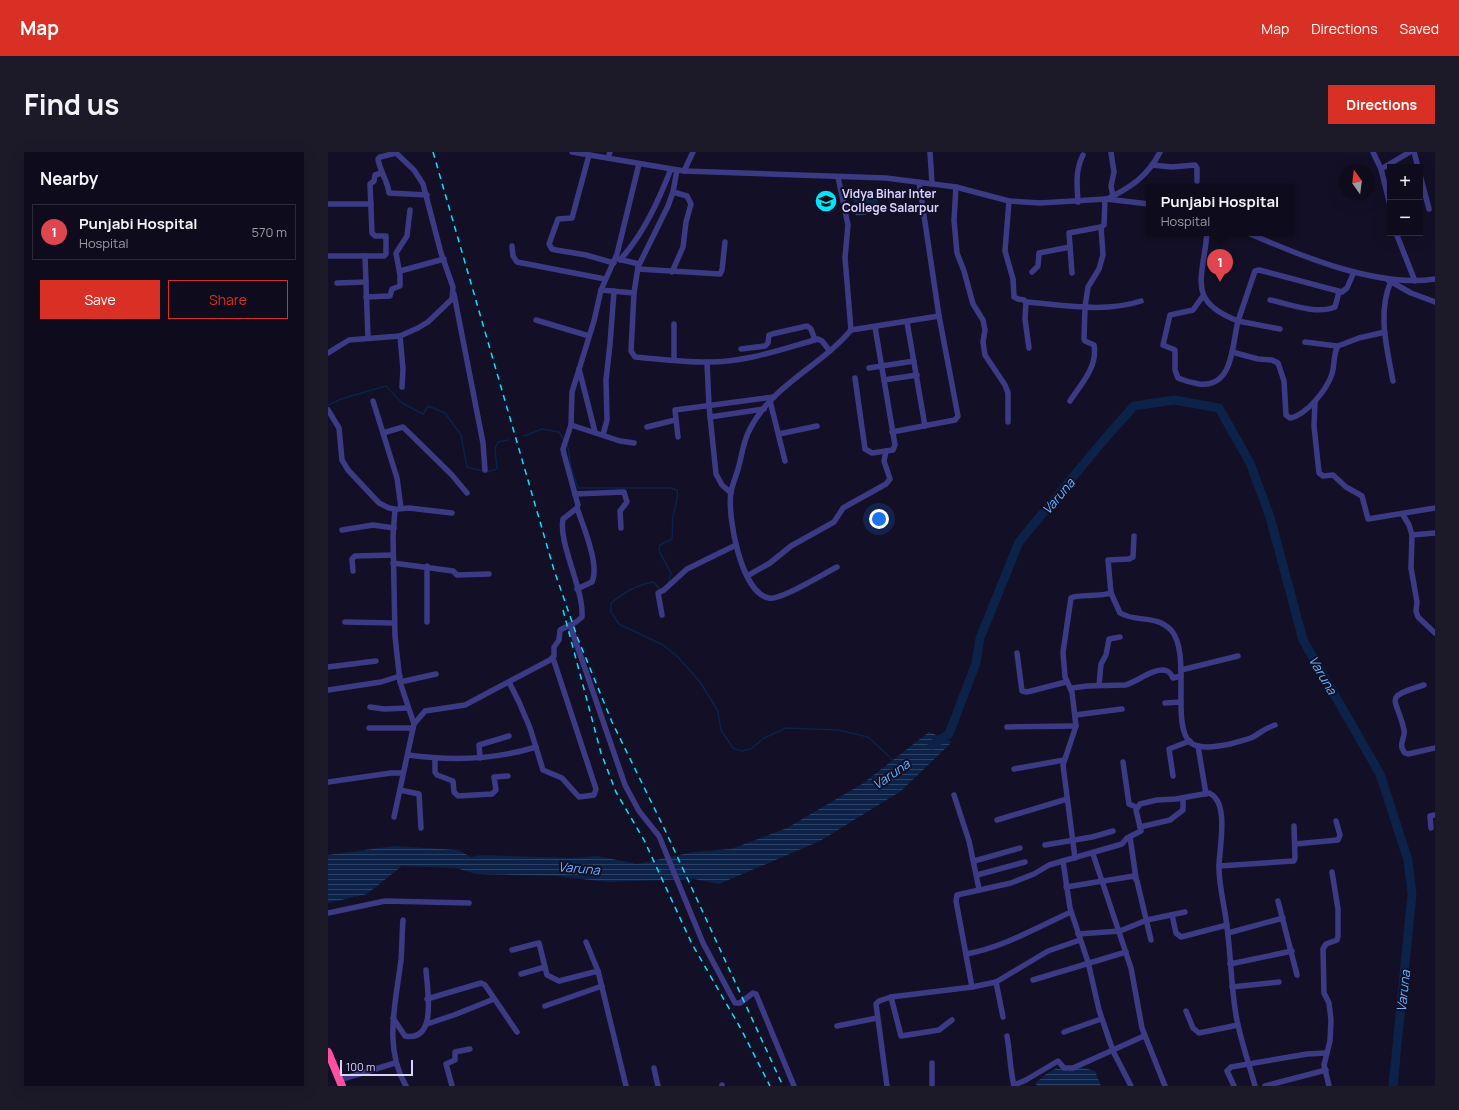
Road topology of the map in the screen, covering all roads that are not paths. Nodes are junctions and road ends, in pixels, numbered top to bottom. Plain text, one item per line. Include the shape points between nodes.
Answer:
1 (395, 152) edge
2 (573, 152) edge
3 (610, 152) edge
4 (693, 152) edge
5 (930, 152) edge
6 (1111, 152) edge
7 (1160, 152) edge
8 (1373, 152) edge
9 (1410, 152) edge
10 (1414, 152) edge
11 (589, 155) junction
12 (1083, 155) dead end
13 (608, 158) junction
14 (639, 164) junction
15 (1417, 164) edge
16 (1152, 165) junction
17 (1381, 169) junction
18 (674, 170) junction
19 (684, 171) junction
20 (382, 173) junction
21 (838, 177) junction
22 (1197, 181) dead end
23 (919, 182) junction
24 (932, 183) junction
25 (1423, 185) edge
26 (956, 187) junction
27 (673, 192) junction
28 (427, 195) junction
29 (1113, 196) junction
30 (1105, 199) junction
31 (1389, 200) edge
32 (1009, 201) junction
33 (1078, 202) junction
34 (328, 204) edge
35 (371, 204) junction
36 (1146, 204) edge
37 (1430, 209) dead end
38 (410, 210) dead end
39 (1101, 227) junction
40 (1206, 236) edge
41 (1256, 236) edge
42 (1397, 236) edge
43 (725, 242) dead end
44 (512, 246) dead end
45 (1070, 246) junction
46 (328, 256) edge
47 (365, 256) junction
48 (444, 259) junction
49 (616, 261) junction
50 (639, 267) junction
51 (400, 271) junction
52 (672, 272) junction
53 (1032, 272) dead end
54 (1354, 272) junction
55 (1072, 273) dead end
56 (605, 279) junction
57 (1435, 279) edge
58 (1389, 280) junction
59 (1415, 281) junction
60 (366, 282) junction
61 (337, 283) dead end
62 (601, 290) junction
63 (614, 291) junction
64 (1339, 292) junction
65 (634, 293) junction
66 (453, 294) junction
67 (1203, 296) junction
68 (366, 297) junction
69 (1141, 300) dead end
70 (1270, 300) dead end
71 (1026, 302) junction
72 (1435, 302) edge
73 (1085, 306) junction
74 (939, 316) junction
75 (536, 320) dead end
76 (1238, 321) junction
77 (908, 322) junction
78 (674, 324) dead end
79 (875, 327) junction
80 (1280, 329) dead end
81 (852, 330) junction
82 (1385, 332) junction
83 (400, 336) junction
84 (589, 336) junction
85 (368, 338) junction
86 (815, 340) junction
87 (1305, 342) dead end
88 (1337, 346) junction
89 (1029, 348) dead end
90 (741, 349) dead end
91 (829, 350) junction
92 (1232, 352) junction
93 (328, 353) edge
94 (674, 360) junction
95 (914, 360) junction
96 (707, 362) junction
97 (881, 366) junction
98 (869, 368) dead end
99 (579, 369) junction
100 (917, 375) junction
101 (855, 378) dead end
102 (884, 380) junction
103 (1393, 381) dead end
104 (402, 387) dead end
105 (772, 399) junction
106 (373, 401) dead end
107 (1070, 401) dead end
108 (1315, 402) junction
109 (709, 406) junction
110 (764, 409) junction
111 (328, 410) edge
112 (710, 417) junction
113 (675, 420) junction
114 (1008, 422) dead end
115 (571, 425) junction
116 (817, 426) dead end
117 (926, 426) junction
118 (647, 427) dead end
119 (595, 432) junction
120 (892, 432) junction
121 (383, 433) junction
122 (779, 434) junction
123 (603, 435) junction
124 (678, 437) dead end
125 (634, 443) dead end
126 (886, 451) junction
127 (785, 461) dead end
128 (485, 470) dead end
129 (467, 493) dead end
130 (730, 493) junction
131 (575, 494) junction
132 (578, 508) junction
133 (1435, 508) edge
134 (398, 509) junction
135 (452, 513) dead end
136 (1403, 514) junction
137 (394, 528) junction
138 (621, 528) dead end
139 (342, 530) dead end
140 (1435, 533) edge
141 (1412, 535) junction
142 (1134, 536) dead end
143 (736, 545) junction
144 (393, 555) junction
145 (393, 563) junction
146 (427, 566) junction
147 (837, 568) dead end
148 (353, 571) dead end
149 (489, 574) dead end
150 (747, 576) junction
151 (577, 589) junction
152 (1111, 593) junction
153 (662, 615) dead end
154 (344, 622) dead end
155 (427, 622) dead end
156 (394, 623) junction
157 (570, 625) junction
158 (1435, 633) edge
159 (1120, 637) dead end
160 (1017, 652) dead end
161 (1238, 656) dead end
162 (553, 658) junction
163 (376, 661) dead end
164 (328, 667) edge
165 (1181, 670) junction
166 (436, 674) dead end
167 (1181, 676) junction
168 (400, 679) junction
169 (508, 682) junction
170 (1066, 682) junction
171 (1100, 685) junction
172 (1424, 685) dead end
173 (1072, 688) junction
174 (328, 690) edge
175 (1181, 702) junction
176 (1165, 703) dead end
177 (370, 707) dead end
178 (408, 708) junction
179 (1122, 709) dead end
180 (1075, 715) junction
181 (1274, 725) dead end
182 (414, 726) junction
183 (1076, 726) junction
184 (1007, 727) dead end
185 (369, 728) dead end
186 (509, 736) dead end
187 (1190, 742) junction
188 (1198, 746) junction
189 (536, 747) junction
190 (1435, 748) edge
191 (408, 755) junction
192 (480, 758) junction
193 (435, 759) junction
194 (1064, 760) junction
195 (1123, 762) dead end
196 (1014, 769) dead end
197 (403, 773) junction
198 (508, 776) dead end
199 (1173, 776) dead end
200 (328, 782) edge
201 (400, 790) junction
202 (1206, 794) junction
203 (954, 795) dead end
204 (1183, 798) junction
205 (1067, 799) junction
206 (1136, 807) junction
207 (1435, 815) edge
208 (394, 817) dead end
209 (997, 820) dead end
210 (1336, 821) dead end
211 (1294, 826) dead end
212 (1140, 827) junction
213 (421, 828) dead end
214 (1431, 828) dead end
215 (1113, 831) dead end
216 (1130, 837) junction
217 (1074, 839) junction
218 (1295, 844) junction
219 (1045, 846) dead end
220 (1020, 848) dead end
221 (1093, 854) junction
222 (1075, 858) junction
223 (1063, 861) junction
224 (974, 862) junction
225 (1025, 862) dead end
226 (1219, 866) junction
227 (1332, 872) dead end
228 (977, 875) junction
229 (1136, 878) junction
230 (1103, 881) junction
231 (1066, 887) junction
232 (979, 889) junction
233 (1278, 901) dead end
234 (469, 903) dead end
235 (1071, 912) junction
236 (1185, 912) dead end
237 (328, 914) edge
238 (1172, 915) junction
239 (1283, 918) junction
240 (403, 920) dead end
241 (1147, 920) junction
242 (1227, 925) junction
243 (1120, 931) junction
244 (1228, 933) junction
245 (1079, 937) junction
246 (1152, 940) dead end
247 (586, 942) dead end
248 (512, 950) dead end
249 (1292, 951) junction
250 (1126, 952) junction
251 (966, 954) junction
252 (1088, 962) junction
253 (1230, 964) junction
254 (545, 967) junction
255 (426, 970) dead end
256 (598, 971) junction
257 (521, 974) dead end
258 (1297, 975) dead end
259 (1033, 980) dead end
260 (996, 982) junction
261 (1279, 982) dead end
262 (602, 986) junction
263 (972, 987) junction
264 (1232, 987) junction
265 (427, 998) junction
266 (891, 998) junction
267 (494, 999) junction
268 (545, 1006) dead end
269 (1186, 1011) dead end
270 (1003, 1017) dead end
271 (393, 1018) junction
272 (877, 1018) junction
273 (1102, 1018) junction
274 (952, 1020) dead end
275 (427, 1024) junction
276 (1238, 1024) junction
277 (837, 1026) dead end
278 (517, 1032) dead end
279 (1064, 1032) dead end
280 (1007, 1036) dead end
281 (1144, 1036) junction
282 (470, 1049) dead end
283 (1113, 1051) junction
284 (328, 1052) edge
285 (1326, 1053) junction
286 (395, 1063) junction
287 (932, 1063) dead end
288 (1249, 1064) junction
289 (654, 1068) dead end
290 (1326, 1070) junction
291 (340, 1083) edge
292 (406, 1086) edge
293 (452, 1086) edge
294 (626, 1086) edge
295 (658, 1086) edge
296 (794, 1086) edge
297 (887, 1086) edge
298 (932, 1086) edge
299 (1014, 1086) edge
300 (1131, 1086) edge
301 (1165, 1086) edge
302 (1234, 1086) edge
303 (1255, 1086) edge
304 (1265, 1086) edge
305 (1329, 1086) edge

1 - 20 street via 379,158
1 - 28 street via 419,176
2 - 11 street
3 - 13 street
4 - 19 street
5 - 24 street
6 - 29 street via 1114,172 1111,186
7 - 16 street
8 - 17 street
9 - 17 street
10 - 15 street
11 - 13 street
11 - 49 street via 572,218 558,219 549,244 552,249
12 - 33 street via 1076,177
13 - 14 street
14 - 18 street
14 - 49 street
16 - 22 street via 1195,165
16 - 29 street via 1132,186
17 - 31 street
18 - 19 street
18 - 27 street
18 - 49 street via 642,232
19 - 21 street
20 - 28 street via 390,194
20 - 35 street via 375,175 374,181 370,184
21 - 23 street
21 - 81 street via 848,225 845,258
23 - 24 street
23 - 74 street
24 - 26 street
25 - 37 street
26 - 32 street
26 - 114 street via 954,220 957,253 973,304 983,320 986,355 1008,393
27 - 50 street
27 - 52 street via 687,196 691,204 683,247
28 - 48 street
29 - 30 street
30 - 33 street
30 - 36 street
30 - 39 street via 1105,222
32 - 33 street
32 - 71 street via 1005,251 1013,278 1014,296
34 - 35 street
35 - 47 street via 372,234 386,236 386,254
38 - 51 street via 407,236 396,253
39 - 45 street via 1071,232
39 - 73 street via 1103,255 1099,269 1088,288
40 - 67 street
41 - 54 street
42 - 59 street
43 - 52 street via 720,274
44 - 56 street via 513,256 518,262
45 - 53 street via 1039,253 1038,266
45 - 55 street
46 - 47 street
47 - 60 street
48 - 51 street
48 - 66 street
49 - 50 street
49 - 56 street
50 - 52 street
50 - 65 street
51 - 68 street via 400,286 392,289 391,296
54 - 58 street
54 - 64 street via 1345,291
56 - 62 street
57 - 59 street
58 - 59 street
58 - 72 street via 1411,293
58 - 82 street via 1385,299
60 - 61 street
60 - 68 street
62 - 63 street
62 - 84 street
63 - 65 street
63 - 123 street via 606,380 607,420
64 - 70 street via 1335,307 1326,309 1312,309
64 - 76 street via 1257,270
65 - 94 street via 631,351 633,355
66 - 83 street via 452,299 428,322
66 - 128 street via 483,443
67 - 76 street via 1217,311
67 - 92 street via 1193,310 1170,314 1163,345 1175,350 1176,375 1190,382 1213,384 1226,372
68 - 85 street
69 - 73 street via 1118,307
71 - 73 street
71 - 89 street via 1025,319
73 - 107 street via 1084,339 1094,345 1093,364
74 - 77 street
74 - 117 street via 958,416 955,420
75 - 84 street
76 - 80 street
76 - 92 street
77 - 79 street
77 - 95 street
78 - 94 street
79 - 81 street
79 - 97 street
81 - 91 street
82 - 88 street
82 - 103 street
83 - 85 street
83 - 104 street
84 - 99 street
85 - 93 street via 349,340
86 - 90 street via 810,327 804,327 769,335 765,346
86 - 91 street via 820,340
86 - 96 street via 743,359
87 - 88 street
88 - 108 street via 1330,379
91 - 105 street
92 - 108 street via 1272,360 1278,364 1284,381 1284,402 1288,418 1293,418
94 - 96 street
95 - 97 street
95 - 100 street
96 - 109 street
97 - 98 street
97 - 102 street
99 - 115 street via 571,402
99 - 119 street
100 - 102 street
100 - 117 street
101 - 126 street via 865,449 872,453
102 - 120 street
105 - 109 street
105 - 110 street
105 - 122 street
106 - 121 street
108 - 136 street via 1314,426 1320,475 1332,475 1362,496 1368,519
109 - 112 street
109 - 113 street via 675,410
110 - 112 street
110 - 130 street via 750,429
111 - 134 street via 339,428 342,460 348,470 379,503
112 - 130 street via 716,474
113 - 118 street
113 - 124 street
115 - 119 street
115 - 131 street via 564,449
116 - 122 street
117 - 120 street
119 - 123 street
120 - 126 street via 894,448
121 - 129 street via 403,426
121 - 134 street via 397,478
122 - 127 street
123 - 125 street
126 - 150 street via 884,461 890,479 886,484 848,505 839,512 834,522 791,546 770,563
130 - 143 street
131 - 132 street
131 - 138 street via 624,492 627,502 620,511
132 - 151 street via 567,515 562,523
132 - 151 street via 590,548 594,574 592,582
133 - 136 street
134 - 135 street
134 - 137 street
136 - 141 street
137 - 139 street via 373,525
137 - 144 street
140 - 141 street
141 - 158 street via 1416,610 1418,617
142 - 152 street via 1133,557 1108,560
143 - 150 street
143 - 153 street via 687,569 658,593
144 - 145 street
144 - 148 street via 355,556 352,559
145 - 146 street
145 - 156 street
146 - 149 street via 453,571 457,576
146 - 155 street
147 - 150 street via 775,599 760,594
151 - 157 street via 582,617
152 - 165 street via 1120,613 1157,620 1169,629 1177,641
152 - 170 street via 1071,598 1063,652
154 - 156 street
156 - 168 street
157 - 162 street via 560,630
157 - 296 street via 624,785 659,836 703,943 735,1003 740,1004 749,994 756,994
159 - 171 street via 1109,638 1107,641 1106,655 1101,664
160 - 170 street via 1022,691
161 - 165 street
162 - 169 street
162 - 189 street via 596,793 579,797 562,778 545,773
163 - 164 street
165 - 167 street
166 - 168 street
167 - 171 street via 1173,678 1166,670 1145,675 1131,684
167 - 175 street
168 - 174 street
168 - 178 street
169 - 182 street via 465,705 425,711
169 - 189 street via 520,702
170 - 173 street
171 - 173 street
172 - 190 street via 1406,691 1396,698 1396,708 1405,732 1401,746 1408,754
173 - 180 street
175 - 176 street
175 - 187 street
177 - 178 street
178 - 182 street
179 - 180 street
180 - 183 street
181 - 188 street via 1264,728 1252,737 1230,744
182 - 185 street
182 - 191 street
183 - 184 street
183 - 194 street
186 - 192 street via 479,745
187 - 188 street
187 - 199 street via 1170,749
188 - 202 street
189 - 192 street via 512,755
191 - 193 street
191 - 197 street
192 - 193 street
193 - 198 street via 435,772 453,781 454,792 458,796 492,794 496,790 494,777
194 - 196 street
194 - 205 street
195 - 206 street via 1130,804
197 - 200 street
197 - 201 street
201 - 208 street
201 - 213 street via 419,794
202 - 204 street
202 - 226 street via 1218,800 1220,809
203 - 224 street
204 - 206 street via 1157,800
204 - 212 street via 1183,810 1174,819
205 - 209 street
205 - 217 street
206 - 212 street
207 - 214 street via 1430,816
210 - 218 street via 1340,835 1338,840
211 - 218 street
212 - 216 street via 1140,833
215 - 217 street
216 - 221 street via 1122,844
216 - 229 street
217 - 219 street
217 - 222 street
218 - 226 street via 1295,858 1292,862
220 - 224 street
221 - 222 street
221 - 230 street
222 - 223 street
223 - 231 street
223 - 232 street via 1011,883
224 - 228 street
225 - 228 street
226 - 242 street via 1221,899
227 - 285 street via 1338,909 1338,936 1337,940 1326,944 1323,949 1324,993 1331,1020 1330,1041
228 - 232 street
229 - 230 street via 1131,876
229 - 241 street
230 - 231 street
230 - 243 street
231 - 235 street
232 - 251 street via 960,893 956,898
233 - 239 street
234 - 237 street via 385,901
235 - 245 street
235 - 251 street via 1014,940
236 - 238 street
238 - 241 street
238 - 242 street via 1176,933 1181,937
239 - 244 street
239 - 249 street
240 - 271 street
241 - 243 street
241 - 246 street
242 - 244 street
243 - 245 street
243 - 250 street
244 - 253 street
245 - 252 street
245 - 260 street via 1048,951
247 - 256 street
248 - 254 street via 539,943
249 - 253 street
249 - 258 street
250 - 252 street
250 - 281 street via 1135,981 1138,1012
251 - 263 street
252 - 259 street
252 - 273 street
253 - 264 street
254 - 256 street via 548,976 559,981
254 - 257 street
255 - 265 street
256 - 262 street
260 - 263 street
260 - 270 street
261 - 264 street
262 - 268 street
262 - 294 street
263 - 266 street
264 - 276 street
265 - 267 street via 478,983 485,985
265 - 275 street
266 - 272 street via 876,1004
266 - 274 street via 901,1036 939,1030
267 - 275 street
267 - 278 street
269 - 276 street via 1193,1028 1199,1033
271 - 275 street via 402,1034 409,1036 421,1033
271 - 286 street
272 - 277 street
272 - 297 street
273 - 279 street
273 - 283 street
276 - 288 street
280 - 299 street
281 - 283 street
281 - 301 street
282 - 293 street via 456,1052 456,1060 446,1064
283 - 299 street via 1073,1068 1064,1068 1058,1061
283 - 300 street
284 - 291 highway
285 - 288 street
285 - 290 street
286 - 291 street
286 - 292 street
287 - 298 street
288 - 302 street via 1227,1070
288 - 303 street
289 - 295 street
290 - 304 street
290 - 305 street

